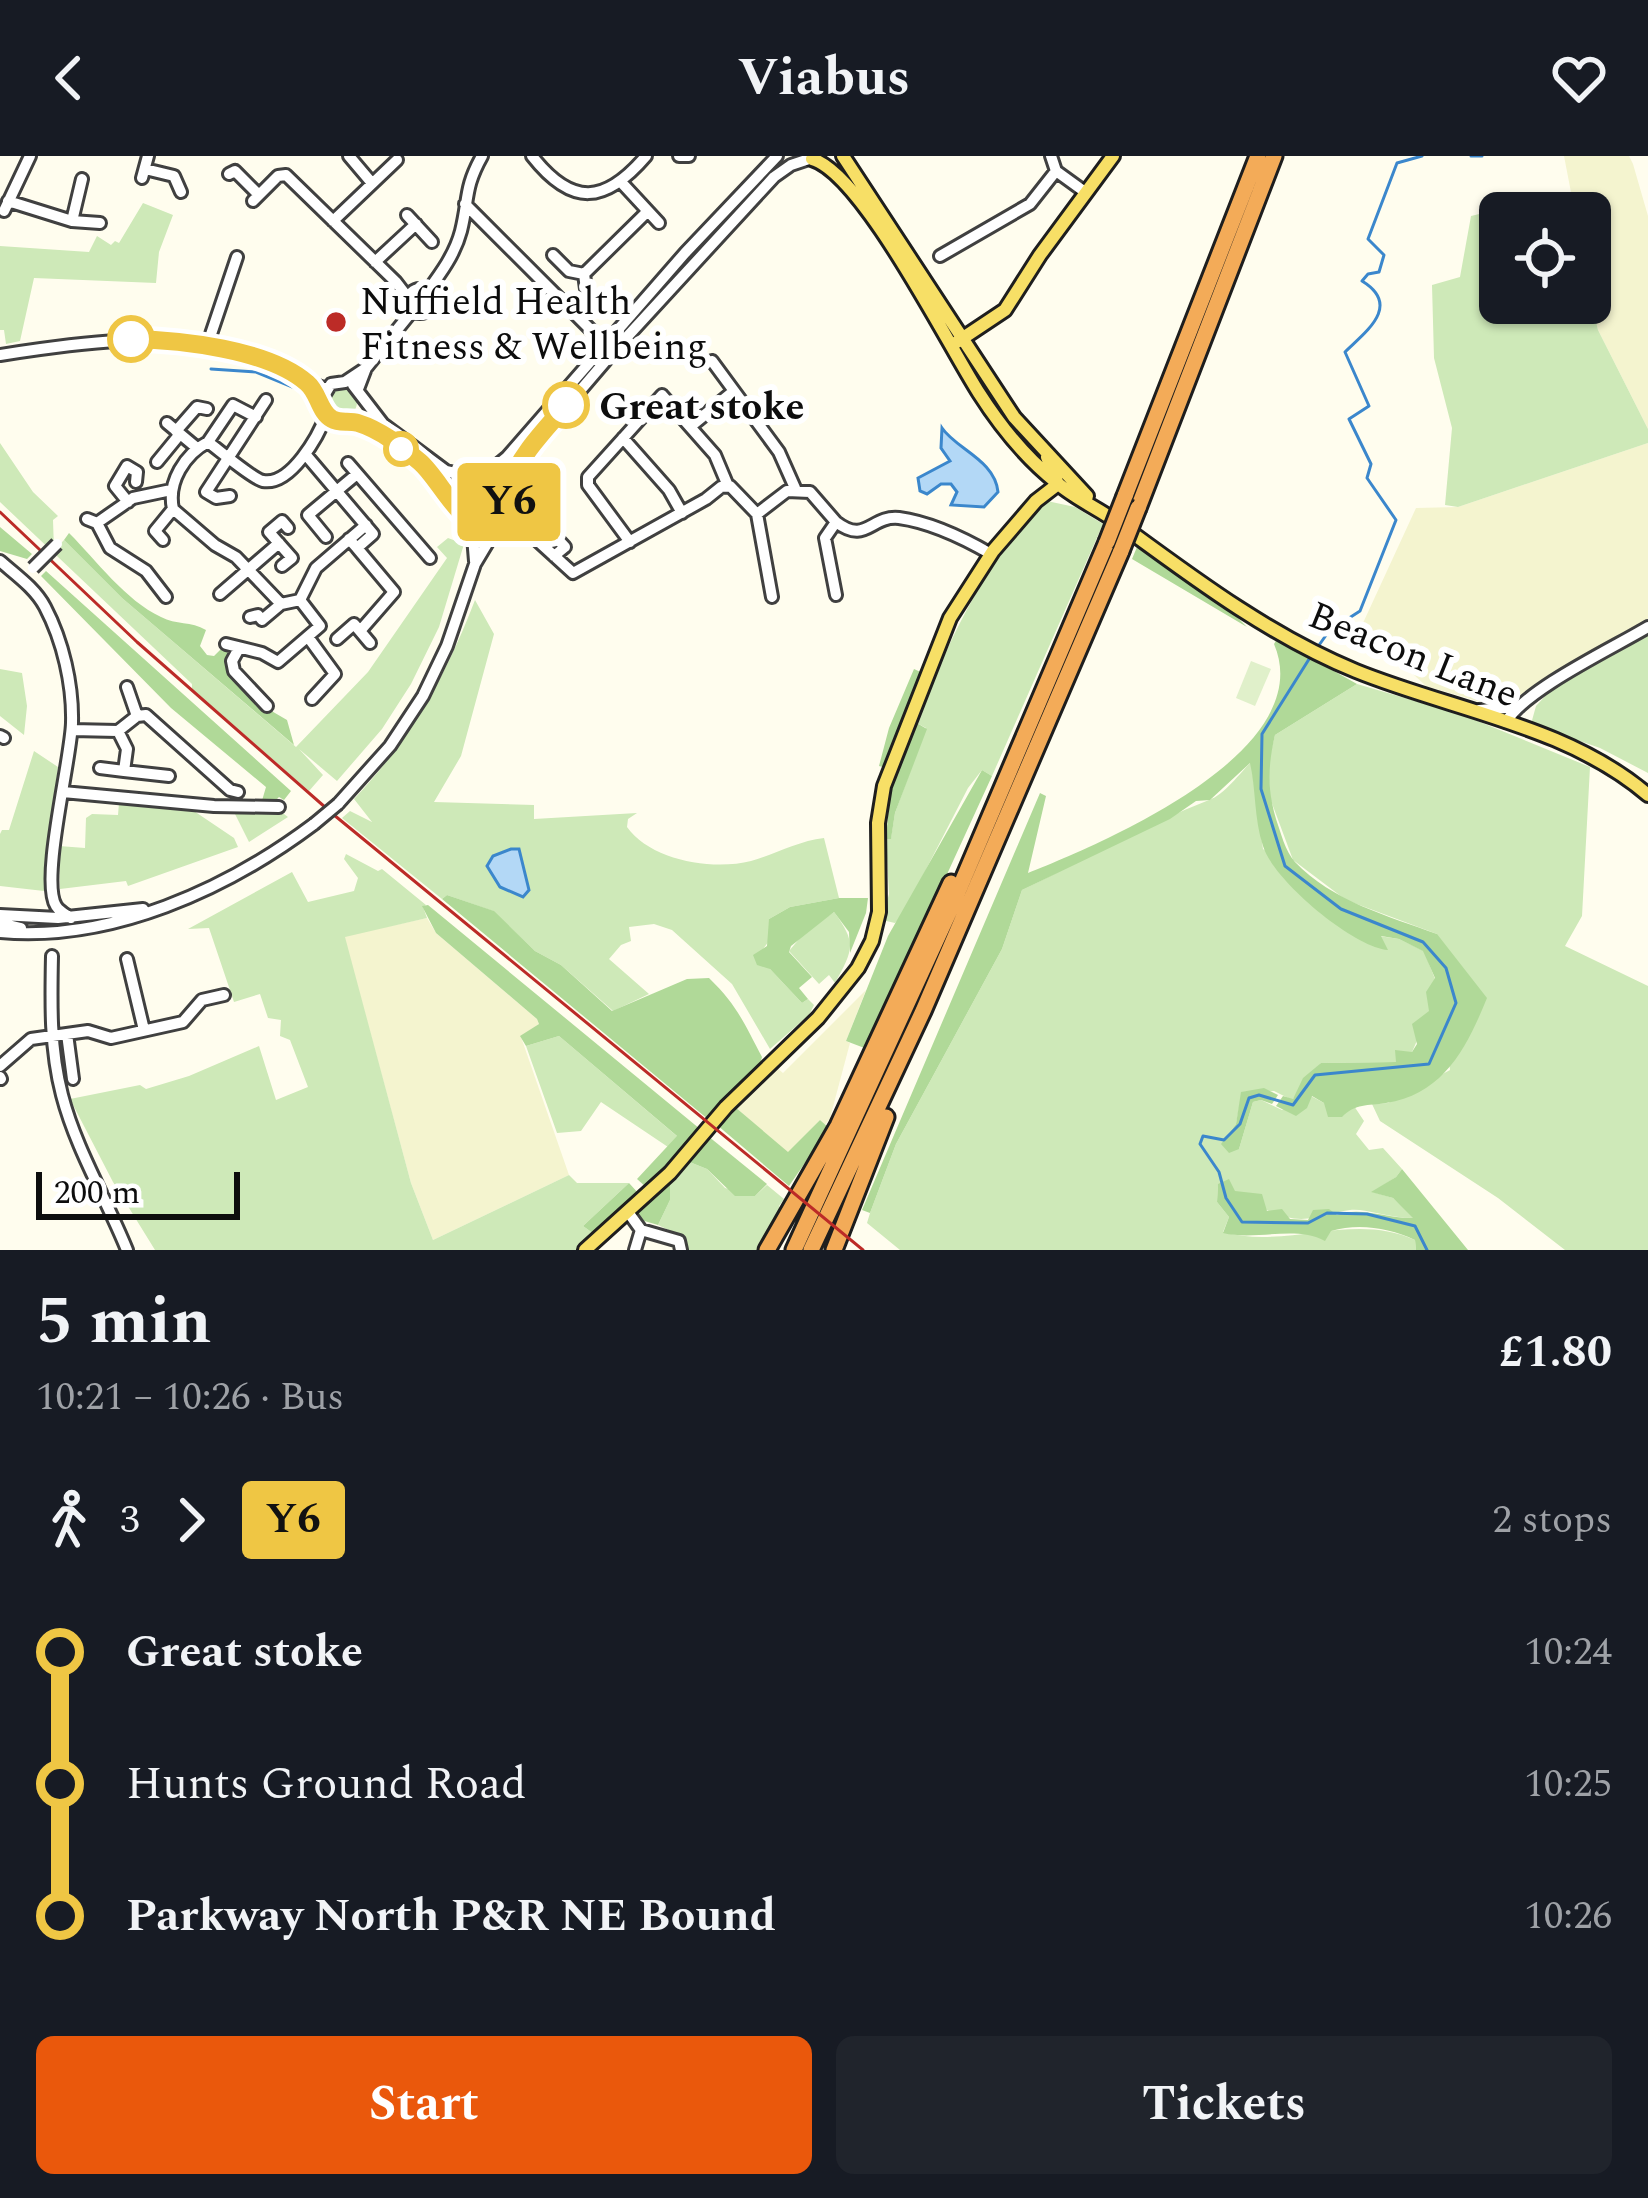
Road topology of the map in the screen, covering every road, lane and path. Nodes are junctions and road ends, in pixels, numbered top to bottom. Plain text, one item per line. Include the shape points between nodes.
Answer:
1 (30, 156) edge
2 (349, 156) edge
3 (482, 156) edge
4 (532, 156) edge
5 (646, 156) edge
6 (679, 156) edge
7 (689, 156) edge
8 (777, 156) edge
9 (843, 156) edge
10 (1051, 156) edge
11 (1113, 156) edge
12 (1258, 156) edge
13 (1274, 156) edge
14 (811, 158) edge
15 (397, 160) dead end
16 (145, 168) edge
17 (1056, 171) junction
18 (230, 174) dead end
19 (82, 176) dead end
20 (371, 182) junction
21 (621, 182) junction
22 (181, 192) dead end
23 (1085, 192) junction
24 (465, 204) junction
25 (648, 211) junction
26 (72, 221) junction
27 (333, 221) junction
28 (100, 223) dead end
29 (659, 223) dead end
30 (432, 242) dead end
31 (553, 255) dead end
32 (940, 256) dead end
33 (238, 257) dead end
34 (375, 262) junction
35 (584, 274) junction
36 (586, 289) dead end
37 (416, 298) junction
38 (957, 342) junction
39 (604, 344) junction
40 (207, 346) junction
41 (0, 355) edge
42 (712, 362) dead end
43 (366, 368) junction
44 (345, 382) junction
45 (734, 391) junction
46 (324, 394) junction
47 (360, 395) junction
48 (266, 400) dead end
49 (206, 409) dead end
50 (256, 417) junction
51 (337, 419) junction
52 (691, 426) junction
53 (174, 430) junction
54 (623, 438) junction
55 (202, 445) junction
56 (306, 455) junction
57 (230, 457) junction
58 (157, 462) dead end
59 (1045, 463) junction
60 (479, 476) junction
61 (136, 482) dead end
62 (1058, 484) junction
63 (728, 486) junction
64 (795, 488) junction
65 (171, 490) junction
66 (336, 491) junction
67 (508, 493) junction
68 (230, 496) dead end
69 (1036, 501) junction
70 (128, 502) junction
71 (1131, 502) junction
72 (458, 508) junction
73 (173, 509) junction
74 (682, 513) junction
75 (1105, 513) junction
76 (758, 514) junction
77 (394, 516) junction
78 (502, 517) junction
79 (836, 522) junction
80 (472, 524) junction
81 (288, 528) dead end
82 (370, 529) junction
83 (549, 530) dead end
84 (326, 537) dead end
85 (59, 539) dead end
86 (163, 540) dead end
87 (630, 542) junction
88 (279, 543) junction
89 (353, 543) junction
90 (1114, 546) junction
91 (563, 553) junction
92 (991, 554) junction
93 (430, 558) dead end
94 (0, 561) edge
95 (475, 564) junction
96 (282, 566) dead end
97 (248, 571) junction
98 (22, 580) junction
99 (163, 591) dead end
100 (220, 594) dead end
101 (836, 595) dead end
102 (772, 597) dead end
103 (300, 600) junction
104 (280, 604) junction
105 (250, 616) dead end
106 (267, 616) junction
107 (1648, 627) edge
108 (277, 628) dead end
109 (360, 631) junction
110 (308, 637) junction
111 (337, 639) dead end
112 (370, 643) dead end
113 (226, 644) dead end
114 (1083, 644) junction
115 (238, 650) junction
116 (128, 687) dead end
117 (264, 697) dead end
118 (1043, 697) junction
119 (312, 699) dead end
120 (1519, 707) junction
121 (1476, 711) junction
122 (137, 716) junction
123 (1506, 722) junction
124 (72, 730) junction
125 (118, 731) junction
126 (100, 768) dead end
127 (124, 771) junction
128 (169, 776) dead end
129 (63, 792) junction
130 (238, 792) dead end
131 (1648, 796) edge
132 (279, 807) dead end
133 (53, 896) junction
134 (153, 908) junction
135 (25, 918) junction
136 (71, 918) junction
137 (0, 923) edge
138 (52, 956) dead end
139 (127, 959) dead end
140 (224, 995) dead end
141 (145, 1030) junction
142 (896, 1032) junction
143 (67, 1034) junction
144 (52, 1036) junction
145 (0, 1066) edge
146 (73, 1079) dead end
147 (628, 1212) junction
148 (641, 1230) junction
149 (127, 1250) edge
150 (585, 1250) edge
151 (635, 1250) edge
152 (681, 1250) edge
153 (767, 1250) edge
154 (794, 1250) edge
155 (811, 1250) edge
156 (834, 1250) edge

1 - 26 street via 6,206
2 - 20 street
3 - 24 street
4 - 21 street via 549,178 579,194
5 - 21 street
6 - 7 street
8 - 39 street
9 - 38 main road
10 - 17 street
11 - 23 main road
12 - 71 highway
13 - 71 highway
14 - 38 main road via 844,180
14 - 67 street via 774,178 642,320 520,461
15 - 20 street
16 - 22 street via 174,176
17 - 23 street
17 - 32 street via 1030,204
18 - 27 street via 256,198 286,176
19 - 26 street
20 - 27 street
21 - 25 street
23 - 38 main road via 1005,310
24 - 37 street via 448,263
24 - 39 street
25 - 29 street
25 - 35 street
26 - 28 street
27 - 34 street
30 - 34 street via 411,220
31 - 35 street
33 - 40 street
34 - 37 street
35 - 36 street
37 - 43 street
38 - 59 main road
39 - 60 street via 507,457
40 - 41 street via 117,339
40 - 46 street via 280,368
42 - 45 street
43 - 44 street
43 - 47 street
44 - 46 street
44 - 47 street
45 - 52 street
45 - 64 street
46 - 51 street
47 - 51 street via 359,413
47 - 60 street via 383,424 446,471
48 - 50 street
49 - 53 street via 196,407
50 - 55 street via 233,405
50 - 57 street
51 - 56 street
51 - 72 street via 377,431 422,463
52 - 54 street via 662,395
52 - 63 street via 716,455
53 - 55 street
53 - 58 street
54 - 74 street
54 - 87 street via 588,485
55 - 57 street
55 - 65 street
56 - 57 street via 270,481
56 - 66 street
57 - 68 street via 206,492
59 - 62 main road
59 - 69 main road
59 - 75 main road
60 - 67 street via 499,480
60 - 72 street via 461,486
61 - 70 street via 127,466 115,486
62 - 69 main road
62 - 75 main road
63 - 74 street
63 - 76 street
64 - 76 street
64 - 79 street via 810,491
65 - 70 street
65 - 73 street
66 - 77 street via 352,469
66 - 82 street
66 - 84 street via 308,515
67 - 78 street
69 - 92 main road
70 - 99 street via 93,521 110,548
71 - 90 highway, bridge
72 - 80 street
73 - 86 street via 155,531
73 - 97 street
74 - 87 street
75 - 121 main road, Beacon Lane via 1306,646
76 - 102 street
77 - 82 street
77 - 93 street
78 - 80 street
78 - 91 street
78 - 95 street
79 - 92 street via 861,532 905,519
79 - 101 street via 825,538
80 - 95 street
81 - 88 street via 282,521 269,532
82 - 89 street
83 - 91 street
85 - 98 street, bridge
87 - 91 street via 574,573
88 - 96 street via 292,558
88 - 97 street
89 - 103 street via 316,568
89 - 109 street via 396,588
90 - 114 highway
90 - 118 highway
92 - 147 main road via 950,618 890,766 878,823 879,912 858,968
94 - 98 street
95 - 134 street, bridge via 423,696 338,804 232,876
97 - 100 street
97 - 104 street
98 - 124 street via 42,602 59,643
103 - 104 street
103 - 110 street via 320,624
104 - 106 street
105 - 106 street
106 - 108 street
107 - 120 street
109 - 111 street via 354,624
109 - 112 street
110 - 115 street via 277,663
110 - 119 street via 335,671
113 - 115 street
114 - 155 highway
114 - 156 highway via 1070,693
115 - 117 street via 234,671
116 - 122 street
118 - 142 highway
118 - 153 highway via 838,1126
120 - 121 street
120 - 123 street
121 - 123 main road, Beacon Lane
122 - 125 street
122 - 130 street via 146,715
123 - 131 main road, Beacon Lane via 1596,760
124 - 125 street
124 - 129 street
125 - 127 street via 127,749
126 - 127 street
127 - 128 street
129 - 132 street
129 - 133 street
133 - 135 street
133 - 136 street
134 - 136 street
134 - 137 street via 104,927 36,934
135 - 136 street
135 - 137 street
138 - 144 street
139 - 141 street
140 - 141 street via 202,1000 183,1022
141 - 143 street via 111,1039
142 - 153 highway
142 - 154 highway
143 - 144 street
143 - 146 street
144 - 145 street via 31,1039
144 - 149 street via 72,1128
147 - 148 street
147 - 150 main road
148 - 151 street
148 - 152 street via 676,1238

